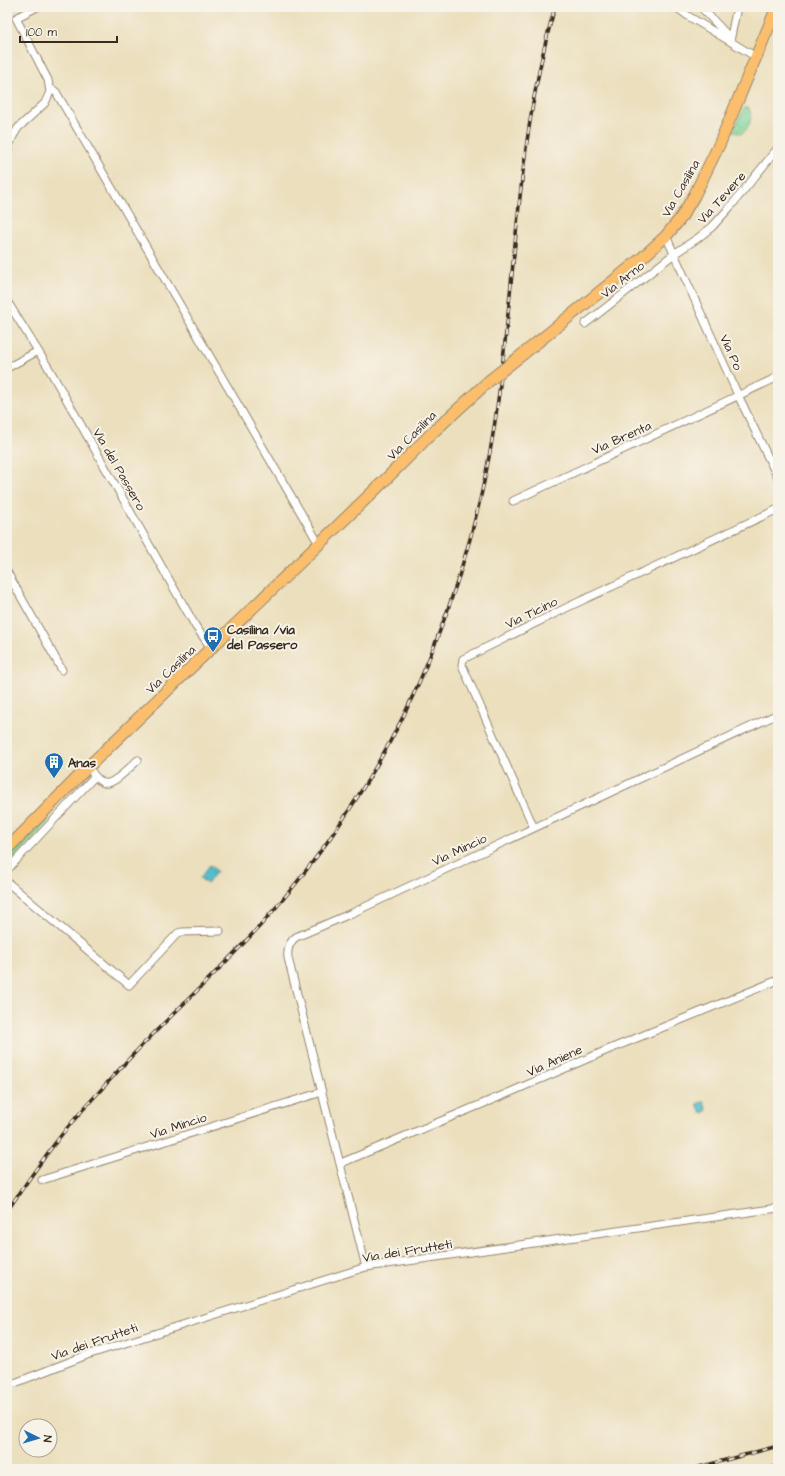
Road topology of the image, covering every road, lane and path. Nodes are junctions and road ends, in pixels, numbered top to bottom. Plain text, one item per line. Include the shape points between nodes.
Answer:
1 (38, 7) edge
2 (676, 7) edge
3 (701, 7) edge
4 (737, 7) edge
5 (777, 7) edge
6 (730, 40) junction
7 (756, 57) junction
8 (50, 88) junction
9 (778, 148) edge
10 (7, 153) edge
11 (666, 236) junction
12 (674, 254) junction
13 (7, 301) edge
14 (585, 324) dead end
15 (38, 351) junction
16 (7, 368) edge
17 (778, 377) edge
18 (738, 395) junction
19 (778, 478) edge
20 (513, 501) dead end
21 (778, 509) edge
22 (319, 544) junction
23 (7, 572) edge
24 (212, 649) junction
25 (62, 670) dead end
26 (778, 714) edge
27 (138, 760) dead end
28 (92, 771) junction
29 (534, 828) junction
30 (7, 849) edge
31 (7, 870) edge
32 (7, 882) edge
33 (220, 931) dead end
34 (778, 980) edge
35 (322, 1092) junction
36 (341, 1164) junction
37 (42, 1180) dead end
38 (778, 1208) edge
39 (366, 1267) junction
40 (7, 1386) edge
41 (778, 1468) edge
42 (774, 1469) edge

1 - 8 street via 16,18
2 - 6 street
3 - 6 street
4 - 6 street
5 - 7 main road, Via Casilina
6 - 7 street
7 - 11 main road, Via Casilina via 697,192
8 - 10 street via 45,103 18,128
8 - 22 street via 56,92
9 - 12 street, Via Tevere via 712,227
11 - 12 street, Via Po
11 - 22 main road, Via Casilina, bridge via 633,266 490,380 444,421
12 - 14 street, Via Arno
12 - 18 street, Via Po
13 - 15 street, Via del Passero
15 - 16 street
15 - 24 street, Via del Passero via 196,627
17 - 18 street, Via Brenta
18 - 19 street, Via Po
18 - 20 street, Via Brenta
21 - 29 street, Via Ticino via 463,659 462,665
22 - 24 main road, Via Casilina
23 - 25 street
24 - 28 main road, Via Casilina
26 - 29 street, Via Mincio
27 - 28 street via 110,783 103,783
28 - 30 main road, Via Casilina
28 - 31 street
29 - 35 street, Via Mincio via 292,940 288,958
32 - 33 street via 129,985 178,933
34 - 36 street, Via Aniene
35 - 36 street, Via Mincio
35 - 37 street, Via Mincio
36 - 39 street, Via Mincio
38 - 39 street, Via dei Frutteti
39 - 40 street, Via dei Frutteti via 87,1355
41 - 42 street

